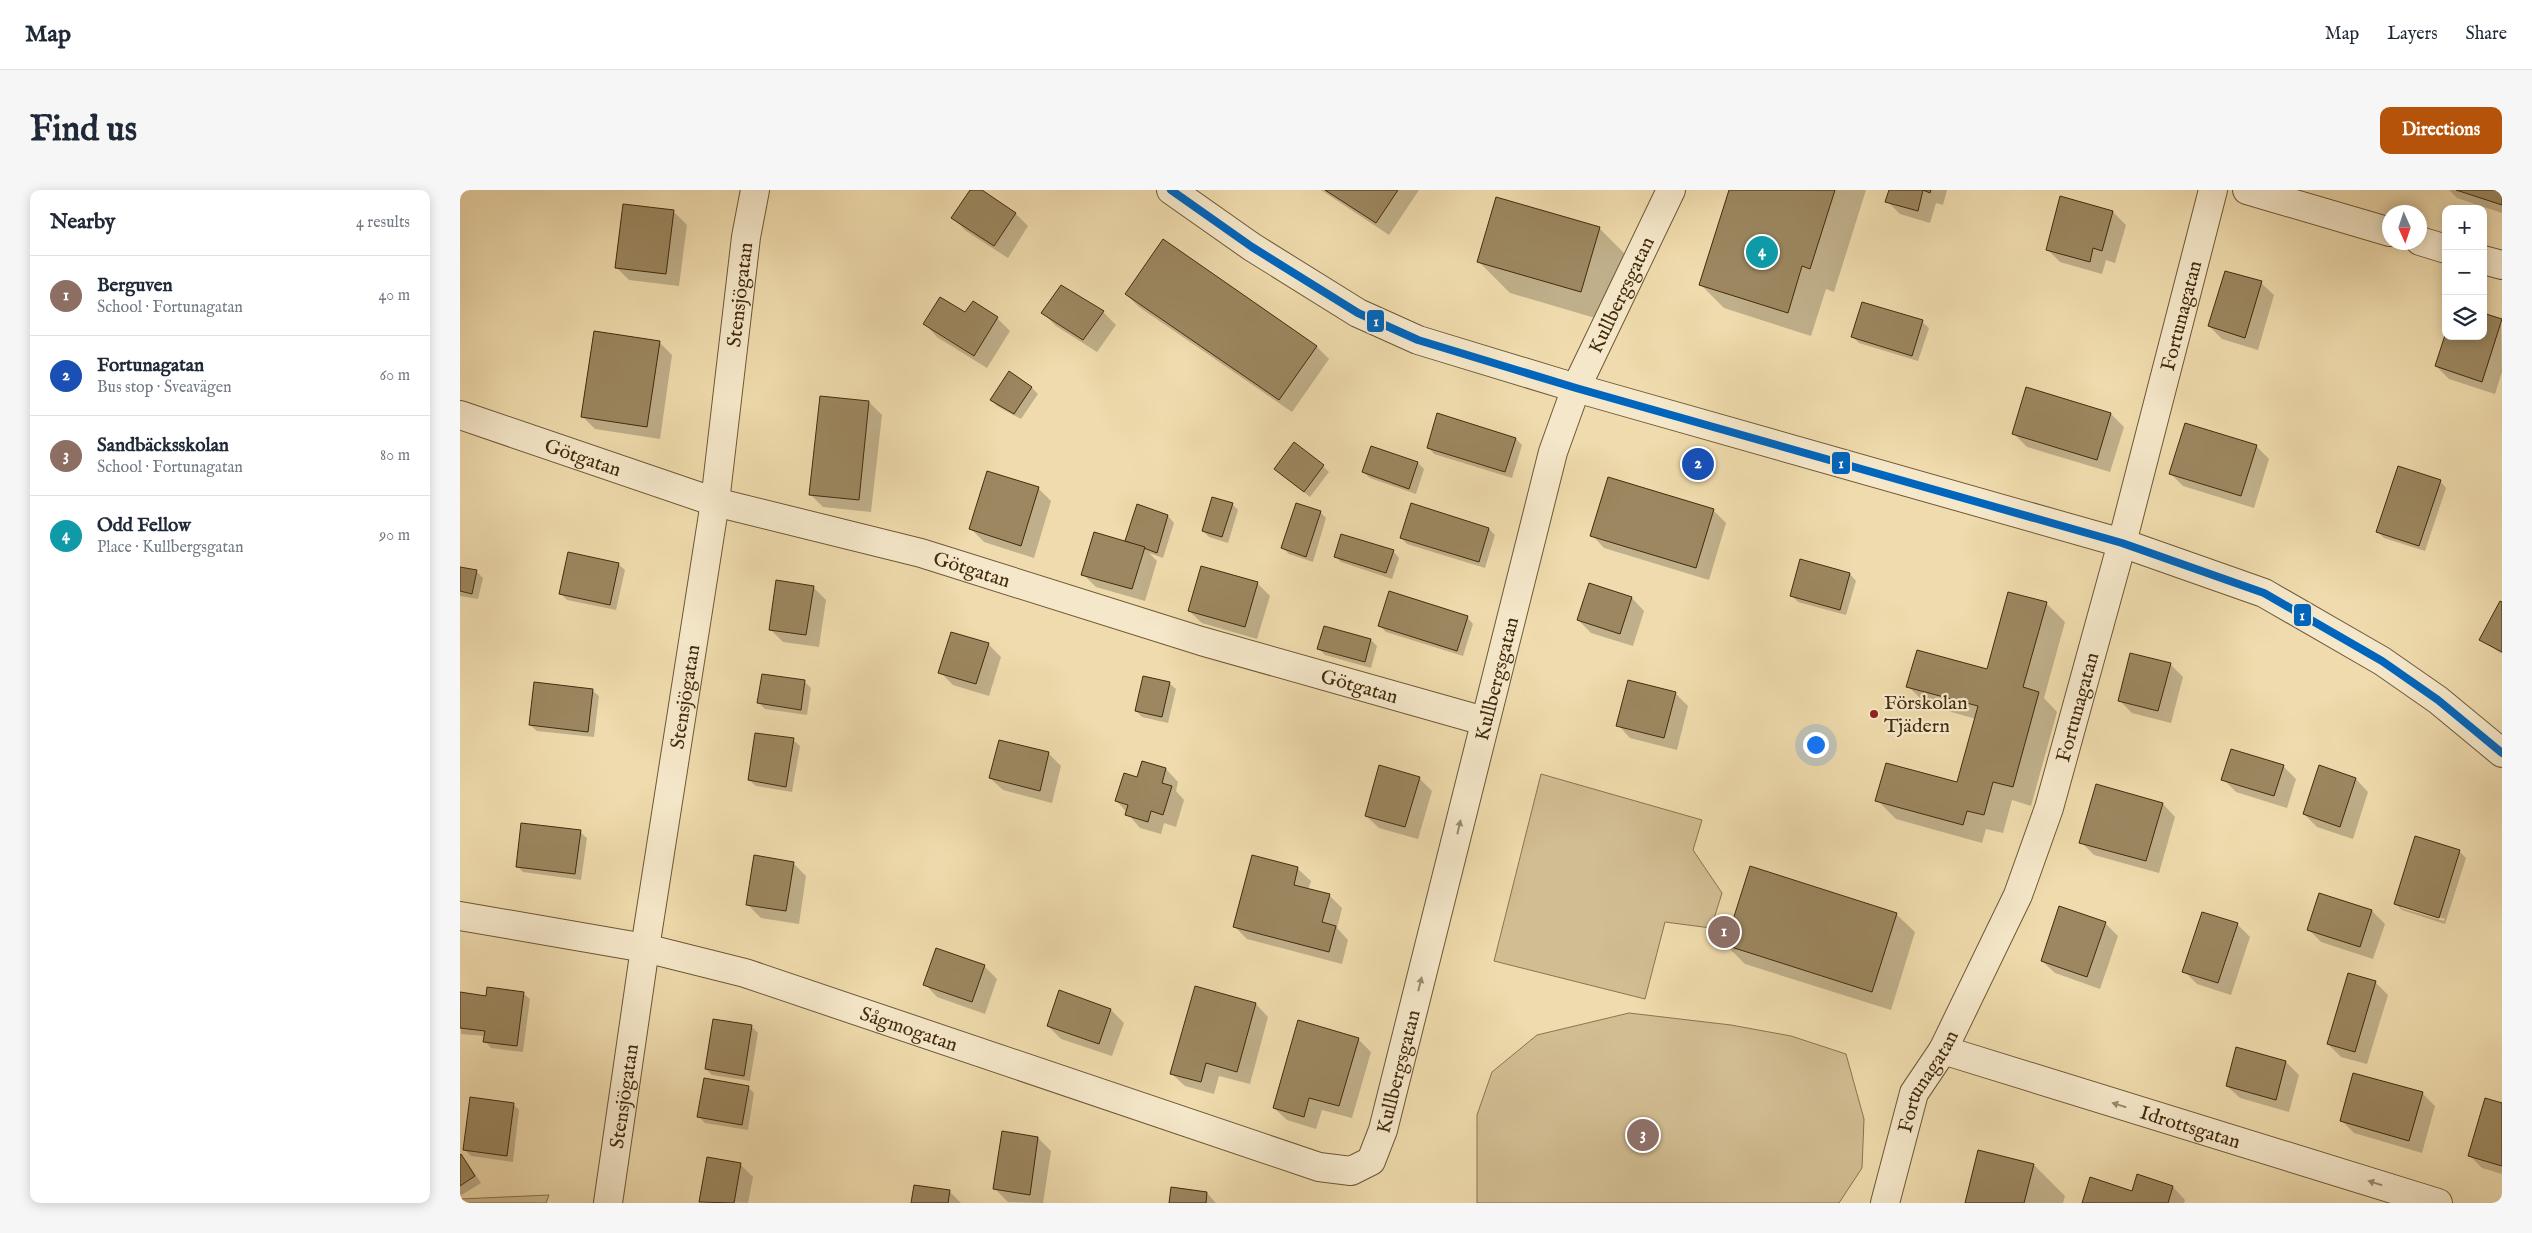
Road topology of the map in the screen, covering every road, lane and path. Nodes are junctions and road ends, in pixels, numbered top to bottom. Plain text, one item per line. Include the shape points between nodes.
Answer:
1 (755, 190) edge
2 (1172, 190) edge
3 (1672, 190) edge
4 (2213, 190) edge
5 (2247, 190) edge
6 (2382, 230) edge
7 (2427, 243) edge
8 (2442, 248) edge
9 (2487, 261) edge
10 (2502, 265) edge
11 (1576, 388) junction
12 (460, 415) edge
13 (715, 502) junction
14 (2122, 543) junction
15 (1484, 721) junction
16 (2502, 752) edge
17 (460, 916) edge
18 (645, 948) junction
19 (1943, 1050) junction
20 (1351, 1171) joint
21 (608, 1203) edge
22 (1885, 1203) edge
23 (2438, 1203) edge

1 - 13 street, Stensjögatan via 746,237
2 - 11 street via 1252,247 1358,313 1418,340
3 - 11 street, Kullbergsgatan
4 - 14 street, Fortunagatan
5 - 6 street
7 - 8 street
9 - 10 street
11 - 14 street
11 - 15 street, Kullbergsgatan via 1553,452
12 - 13 street, Götgatan
13 - 15 street, Götgatan via 920,553 1201,641
13 - 18 street, Stensjögatan
14 - 16 street via 2264,593 2382,661 2438,700
14 - 19 street, Fortunagatan via 2049,808 2018,895
20 -> 15 street, Kullbergsgatan via 1371,1161 1383,1130
17 - 18 street, Sågmogatan
18 - 20 street, Sågmogatan via 746,974 1319,1167
18 - 21 street, Stensjögatan
19 - 22 street, Fortunagatan via 1914,1092
23 -> 19 street, Idrottsgatan

